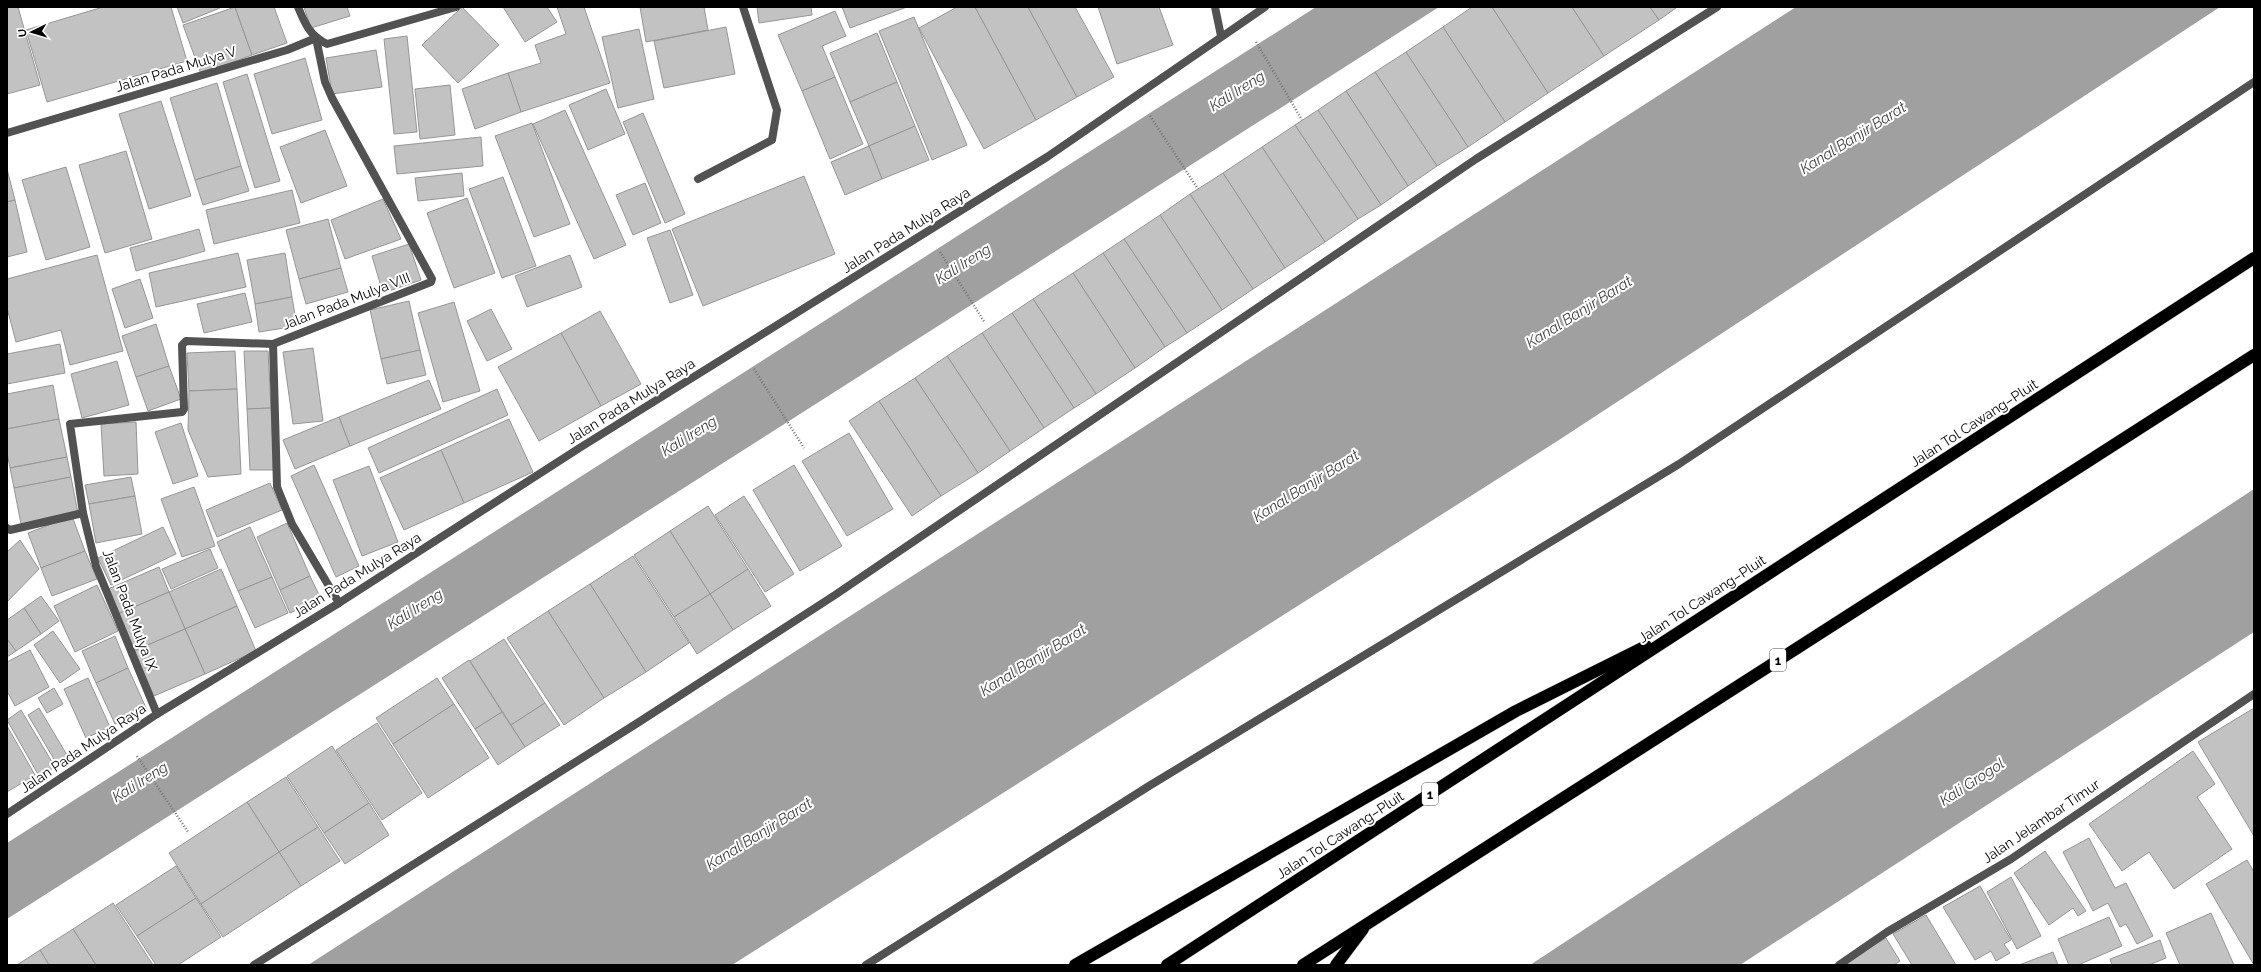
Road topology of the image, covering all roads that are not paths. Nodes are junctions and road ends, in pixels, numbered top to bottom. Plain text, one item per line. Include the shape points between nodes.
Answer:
1 (298, 7) edge
2 (456, 7) edge
3 (743, 7) edge
4 (1215, 7) edge
5 (1265, 7) edge
6 (1717, 7) edge
7 (1221, 36) junction
8 (316, 38) junction
9 (2254, 82) edge
10 (7, 133) edge
11 (698, 179) dead end
12 (2254, 258) edge
13 (273, 344) junction
14 (2254, 355) edge
15 (83, 512) junction
16 (7, 528) edge
17 (339, 603) junction
18 (1693, 624) junction
19 (2254, 694) edge
20 (157, 714) junction
21 (7, 814) edge
22 (1369, 922) junction
23 (254, 965) edge
24 (866, 965) edge
25 (1075, 965) edge
26 (1167, 965) edge
27 (1303, 965) edge
28 (1336, 965) edge
29 (1839, 965) edge

1 - 8 street via 305,26
2 - 8 street via 327,44
3 - 11 street via 777,110 772,140
4 - 7 street
5 - 7 street, Jalan Pada Mulya Raya
6 - 23 street via 1476,159 835,595
7 - 17 street, Jalan Pada Mulya Raya via 1047,157 581,447
8 - 10 street, Jalan Pada Mulya V via 287,50
8 - 13 street, Jalan Pada Mulya VIII via 325,82 332,98 432,279 431,282
9 - 24 street via 1679,464 1149,786
12 - 18 highway, Jalan Tol Cawang–Pluit / 1
13 - 15 street, Jalan Pada Mulya IX via 186,341 182,345 182,412 70,424
13 - 17 street, Jalan Pada Mulya VIII via 277,487 292,524
14 - 22 highway, 1
15 - 16 street via 10,530
15 - 20 street, Jalan Pada Mulya IX via 96,566
17 - 20 street, Jalan Pada Mulya Raya
18 - 25 highway via 1516,711
18 - 26 highway, Jalan Tol Cawang–Pluit / 1
19 - 29 street, Jalan Jelambar Timur via 2011,859 1887,932
20 - 21 street, Jalan Pada Mulya Raya
22 - 27 highway, 1
22 - 28 highway

